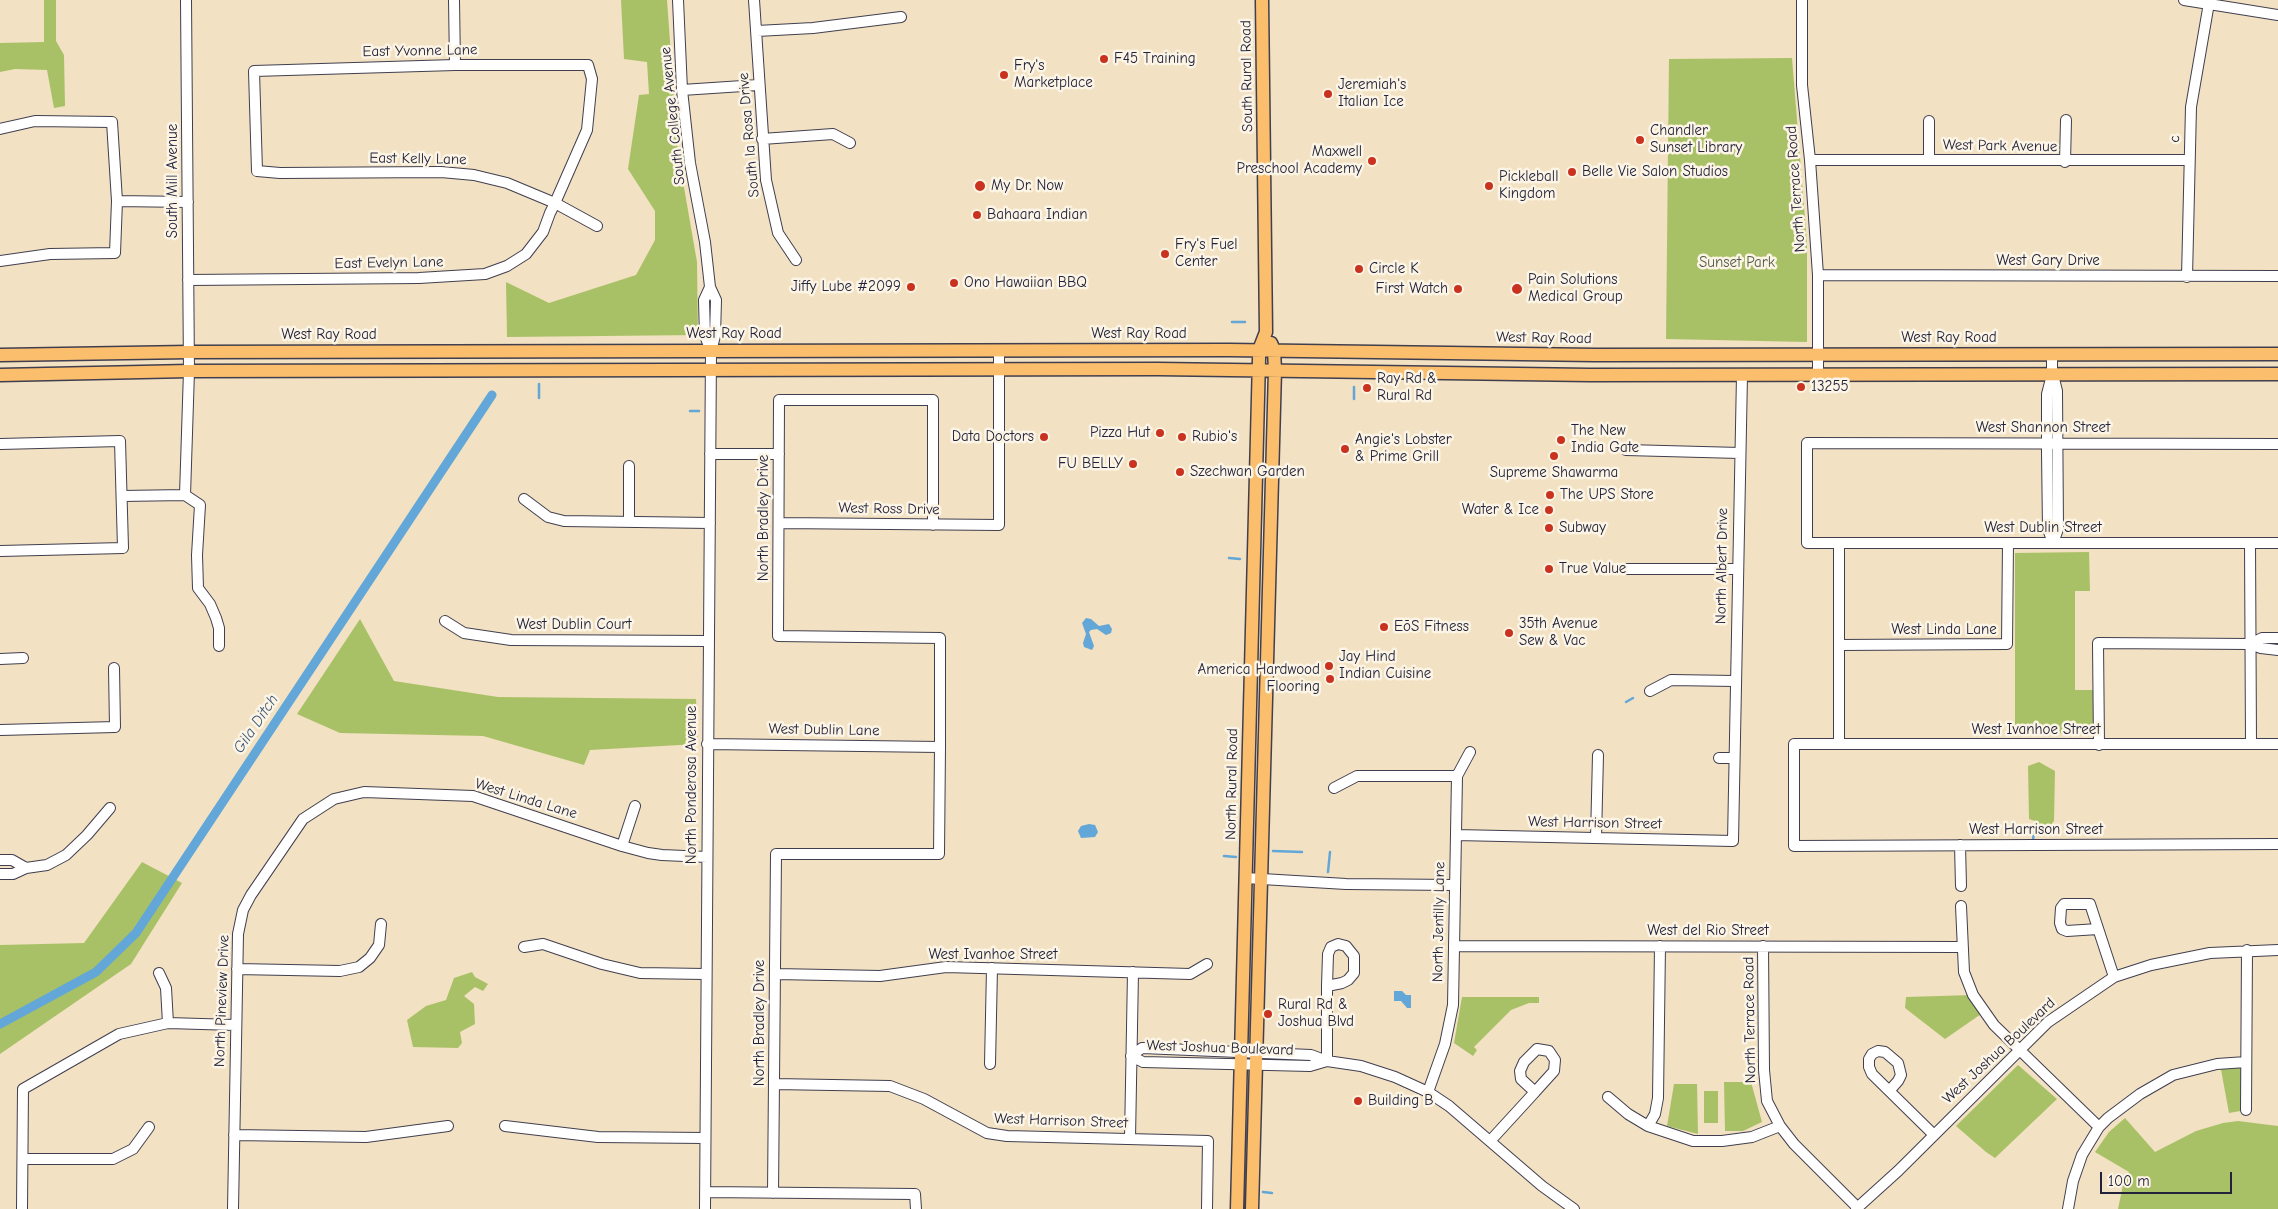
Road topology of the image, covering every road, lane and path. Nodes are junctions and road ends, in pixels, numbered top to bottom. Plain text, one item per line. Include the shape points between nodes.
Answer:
1 (186, 0) edge
2 (454, 0) edge
3 (678, 0) edge
4 (754, 0) edge
5 (1262, 0) edge
6 (1802, 0) edge
7 (2184, 0) edge
8 (2209, 3) junction
9 (2278, 15) edge
10 (901, 17) dead end
11 (757, 31) junction
12 (455, 64) junction
13 (588, 64) joint
14 (758, 85) junction
15 (682, 90) junction
16 (2066, 120) dead end
17 (1929, 121) dead end
18 (0, 129) edge
19 (762, 139) junction
20 (850, 143) dead end
21 (1810, 160) junction
22 (1929, 160) junction
23 (2189, 160) junction
24 (2066, 162) junction
25 (257, 170) joint
26 (117, 201) junction
27 (188, 202) junction
28 (555, 203) junction
29 (598, 226) dead end
30 (796, 260) dead end
31 (0, 261) edge
32 (1818, 275) junction
33 (2187, 276) junction
34 (2278, 276) edge
35 (188, 280) junction
36 (1266, 332) junction
37 (999, 350) junction
38 (2052, 354) junction
39 (2278, 354) edge
40 (0, 355) edge
41 (1536, 355) junction
42 (1818, 355) junction
43 (1259, 359) junction
44 (1275, 360) junction
45 (711, 361) junction
46 (189, 362) junction
47 (1000, 370) junction
48 (1535, 374) junction
49 (2052, 374) junction
50 (2278, 374) edge
51 (0, 375) edge
52 (1742, 375) junction
53 (1818, 375) junction
54 (2052, 443) junction
55 (0, 444) edge
56 (2278, 444) edge
57 (1626, 450) dead end
58 (1740, 453) junction
59 (710, 454) junction
60 (779, 454) junction
61 (629, 466) dead end
62 (185, 495) junction
63 (122, 496) junction
64 (524, 498) dead end
65 (629, 522) junction
66 (710, 523) junction
67 (779, 523) junction
68 (933, 525) junction
69 (1807, 543) joint
70 (1839, 543) junction
71 (2008, 543) junction
72 (2053, 543) junction
73 (2250, 543) junction
74 (2278, 543) edge
75 (0, 550) edge
76 (1624, 569) dead end
77 (1737, 569) junction
78 (445, 621) dead end
79 (2278, 638) edge
80 (707, 641) junction
81 (2250, 644) junction
82 (1839, 645) junction
83 (219, 646) dead end
84 (2278, 650) edge
85 (24, 658) dead end
86 (0, 659) edge
87 (114, 668) dead end
88 (1735, 681) junction
89 (1650, 690) dead end
90 (0, 730) edge
91 (707, 744) junction
92 (1839, 744) junction
93 (2251, 744) junction
94 (2278, 744) edge
95 (2099, 745) junction
96 (940, 747) junction
97 (1470, 752) dead end
98 (1598, 755) dead end
99 (1719, 758) dead end
100 (1734, 758) junction
101 (1457, 776) junction
102 (1334, 788) dead end
103 (334, 799) joint
104 (635, 806) dead end
105 (110, 808) dead end
106 (1456, 835) junction
107 (1596, 838) junction
108 (1733, 841) joint
109 (2278, 844) edge
110 (1960, 845) junction
111 (622, 846) junction
112 (1794, 846) joint
113 (707, 857) junction
114 (0, 860) edge
115 (26, 868) junction
116 (0, 874) edge
117 (1246, 878) junction
118 (1261, 879) junction
119 (1454, 885) junction
120 (1961, 886) dead end
121 (1961, 906) dead end
122 (381, 924) dead end
123 (2098, 929) dead end
124 (1455, 946) junction
125 (1660, 946) junction
126 (1763, 946) junction
127 (524, 947) dead end
128 (1962, 947) junction
129 (2246, 950) junction
130 (2278, 950) edge
131 (1207, 964) dead end
132 (992, 968) junction
133 (237, 969) junction
134 (1133, 972) junction
135 (158, 973) dead end
136 (705, 974) junction
137 (775, 974) junction
138 (2114, 977) junction
139 (1327, 986) dead end
140 (168, 1023) junction
141 (235, 1025) junction
142 (2020, 1049) junction
143 (1131, 1056) junction
144 (1241, 1058) junction
145 (1256, 1059) junction
146 (1327, 1061) junction
147 (2246, 1062) junction
148 (990, 1064) dead end
149 (774, 1084) junction
150 (1890, 1090) dead end
151 (1428, 1092) junction
152 (1535, 1092) dead end
153 (1608, 1097) dead end
154 (2246, 1110) dead end
155 (448, 1126) dead end
156 (505, 1126) dead end
157 (1648, 1126) junction
158 (1780, 1126) junction
159 (149, 1127) dead end
160 (2099, 1127) junction
161 (1933, 1134) junction
162 (234, 1135) junction
163 (705, 1138) junction
164 (1130, 1138) junction
165 (1491, 1140) junction
166 (23, 1160) junction
167 (705, 1192) junction
168 (774, 1193) junction
169 (1857, 1208) edge
170 (22, 1209) edge
171 (233, 1209) edge
172 (705, 1209) edge
173 (916, 1209) edge
174 (1207, 1209) edge
175 (1237, 1209) edge
176 (1252, 1209) edge
177 (1574, 1209) edge
178 (2068, 1209) edge

1 - 27 street, South Mill Avenue
2 - 12 street
3 - 15 street, South College Avenue
4 - 11 street, South la Rosa Drive
5 - 36 main road, South Rural Road
6 - 21 street, North Terrace Road via 1802,85
7 - 8 street
8 - 9 street
8 - 23 street, c via 2191,107
10 - 11 street
11 - 14 street, South la Rosa Drive
12 - 13 street, East Yvonne Lane
12 - 25 street, East Yvonne Lane via 254,71
13 - 28 street, East Evelyn Lane via 592,80 587,130
14 - 15 street
14 - 19 street, South la Rosa Drive
15 - 45 street, South College Avenue via 710,287 704,300 705,336
16 - 24 street
17 - 22 street
18 - 26 street via 35,121 112,122
19 - 20 street via 834,134
19 - 30 street, South la Rosa Drive via 766,180 778,233
21 - 22 street, West Park Avenue
21 - 32 street, North Terrace Road
22 - 24 street, West Park Avenue
23 - 24 street, West Park Avenue
23 - 33 street, c
25 - 28 street, East Kelly Lane via 474,175 507,183
26 - 27 street
26 - 31 street via 114,253 50,254
27 - 35 street, South Mill Avenue
28 - 29 street, East Kelly Lane
28 - 35 street, East Evelyn Lane via 543,232 526,254 485,274 419,278
32 - 33 street, West Gary Drive
32 - 42 street, North Terrace Road
33 - 34 street, West Gary Drive
35 - 46 street, South Mill Avenue
36 - 43 main road, South Rural Road
36 - 44 main road, South Rural Road
37 - 43 main road, West Ray Road
37 - 45 main road, West Ray Road
37 - 47 street
38 - 39 main road, West Ray Road
38 - 42 main road, West Ray Road
38 - 49 street
40 - 46 main road, West Ray Road
41 - 42 main road, West Ray Road
41 - 44 main road, West Ray Road
41 - 48 main road
42 - 53 street, North Terrace Road
43 - 44 main road, West Ray Road
43 - 44 main road, West Ray Road
43 - 47 main road, West Ray Road
43 - 117 main road, North Rural Road
44 - 48 main road, West Ray Road
44 - 118 main road, North Rural Road
45 - 46 main road, West Ray Road
45 - 46 main road, West Ray Road
45 - 47 main road, West Ray Road
45 - 59 street, North Ponderosa Avenue
46 - 51 main road, West Ray Road
46 - 62 street, South Mill Avenue
47 - 68 street, West Ross Drive via 998,525
48 - 52 main road, West Ray Road
49 - 50 main road, West Ray Road
49 - 53 main road, West Ray Road
49 - 54 street via 2058,392
52 - 53 main road, West Ray Road
52 - 58 street, North Albert Drive
54 - 56 street, West Shannon Street
54 - 69 street, West Shannon Street via 1807,443
54 - 72 street via 2048,529
55 - 63 street via 120,441
57 - 58 street
58 - 77 street, North Albert Drive
59 - 60 street
59 - 66 street, North Ponderosa Avenue
60 - 67 street, North Bradley Drive
60 - 68 street, North Bradley Drive via 779,400 933,400
61 - 65 street
62 - 63 street
62 - 83 street via 200,506 198,588 216,618
63 - 75 street via 124,548
64 - 65 street via 548,517 564,521
65 - 66 street
66 - 80 street, North Ponderosa Avenue
67 - 68 street, West Ross Drive
67 - 96 street, North Bradley Drive via 778,636 940,638
69 - 70 street, West Dublin Street
70 - 71 street, West Dublin Street
70 - 82 street
71 - 72 street, West Dublin Street
71 - 82 street, West Linda Lane via 2007,644
72 - 73 street, West Dublin Street
73 - 74 street, West Dublin Street
73 - 81 street
76 - 77 street
77 - 88 street, North Albert Drive
78 - 80 street, West Dublin Court via 464,633 511,640
79 - 81 street via 2262,638
80 - 91 street, North Ponderosa Avenue
81 - 84 street
81 - 93 street
81 - 95 street via 2098,643
82 - 92 street
85 - 86 street
87 - 90 street via 115,727
88 - 89 street via 1670,680
88 - 100 street, North Albert Drive
91 - 96 street, West Dublin Lane
91 - 113 street, North Ponderosa Avenue
92 - 95 street, West Ivanhoe Street
92 - 112 street, West Ivanhoe Street via 1794,744
93 - 94 street, West Ivanhoe Street
93 - 95 street, West Ivanhoe Street
96 - 137 street, North Bradley Drive via 939,854 776,854
97 - 101 street, North Jentilly Lane
98 - 107 street
99 - 100 street
100 - 108 street, North Albert Drive
101 - 102 street via 1357,776
101 - 106 street, North Jentilly Lane
103 - 111 street, West Linda Lane via 364,792 474,796
103 - 133 street, North Pineview Drive via 303,819 251,895 243,910 238,934
104 - 111 street
105 - 115 street via 66,855 47,865
106 - 107 street, West Harrison Street
106 - 119 street, North Jentilly Lane
107 - 108 street, West Harrison Street
109 - 110 street, West Harrison Street
110 - 112 street, West Harrison Street
110 - 120 street
111 - 113 street, West Linda Lane via 662,855
113 - 136 street, North Ponderosa Avenue
114 - 115 street via 12,860
115 - 116 street via 13,874
117 - 118 street
117 - 144 main road, North Rural Road
118 - 119 street
118 - 145 main road, North Rural Road
119 - 124 street, North Jentilly Lane
121 - 128 street
122 - 133 street via 379,945 358,967 340,971
123 - 138 street
124 - 125 street, West del Rio Street
124 - 151 street, North Jentilly Lane via 1453,1005 1445,1044
125 - 126 street, West del Rio Street
125 - 157 street via 1658,1098 1655,1114
126 - 128 street, West del Rio Street
126 - 158 street, North Terrace Road via 1764,1070 1768,1101
127 - 136 street via 543,944 640,973
128 - 142 street via 1964,972 1972,995 1994,1025
129 - 130 street, West Joshua Boulevard
129 - 138 street, West Joshua Boulevard via 2179,958
129 - 147 street
131 - 134 street, West Ivanhoe Street via 1190,974
132 - 134 street, West Ivanhoe Street
132 - 137 street, West Ivanhoe Street via 940,967 864,976
132 - 148 street
133 - 141 street, North Pineview Drive
134 - 143 street
135 - 140 street via 166,988
136 - 163 street, North Ponderosa Avenue
137 - 149 street, North Bradley Drive
138 - 142 street, West Joshua Boulevard via 2055,1016
139 - 146 street
140 - 141 street
140 - 166 street via 119,1034 24,1089
141 - 162 street, North Pineview Drive
142 - 160 street
142 - 161 street, West Joshua Boulevard
143 - 144 street, West Joshua Boulevard via 1142,1048
143 - 164 street
144 - 145 street, West Joshua Boulevard
144 - 175 main road, North Rural Road
145 - 146 street, West Joshua Boulevard via 1310,1066
145 - 176 main road, North Rural Road
146 - 151 street, West Joshua Boulevard via 1380,1072
147 - 154 street
147 - 160 street via 2217,1064 2173,1076 2140,1094
149 - 164 street, West Harrison Street via 890,1086 918,1096 987,1133
149 - 168 street, North Bradley Drive
150 - 161 street
151 - 165 street, West Joshua Boulevard
152 - 165 street
153 - 157 street
155 - 162 street via 358,1137
156 - 163 street via 598,1137
157 - 158 street via 1693,1142 1722,1142 1752,1137
158 - 169 street, North Terrace Road
159 - 166 street via 133,1149 113,1159
160 - 178 street via 2072,1182
161 - 169 street, West Joshua Boulevard
162 - 171 street, North Pineview Drive
163 - 167 street, North Ponderosa Avenue
164 - 174 street, West Harrison Street via 1208,1141
165 - 177 street, West Joshua Boulevard via 1542,1186
166 - 170 street
167 - 168 street
167 - 172 street, North Ponderosa Avenue
168 - 173 street via 916,1194

